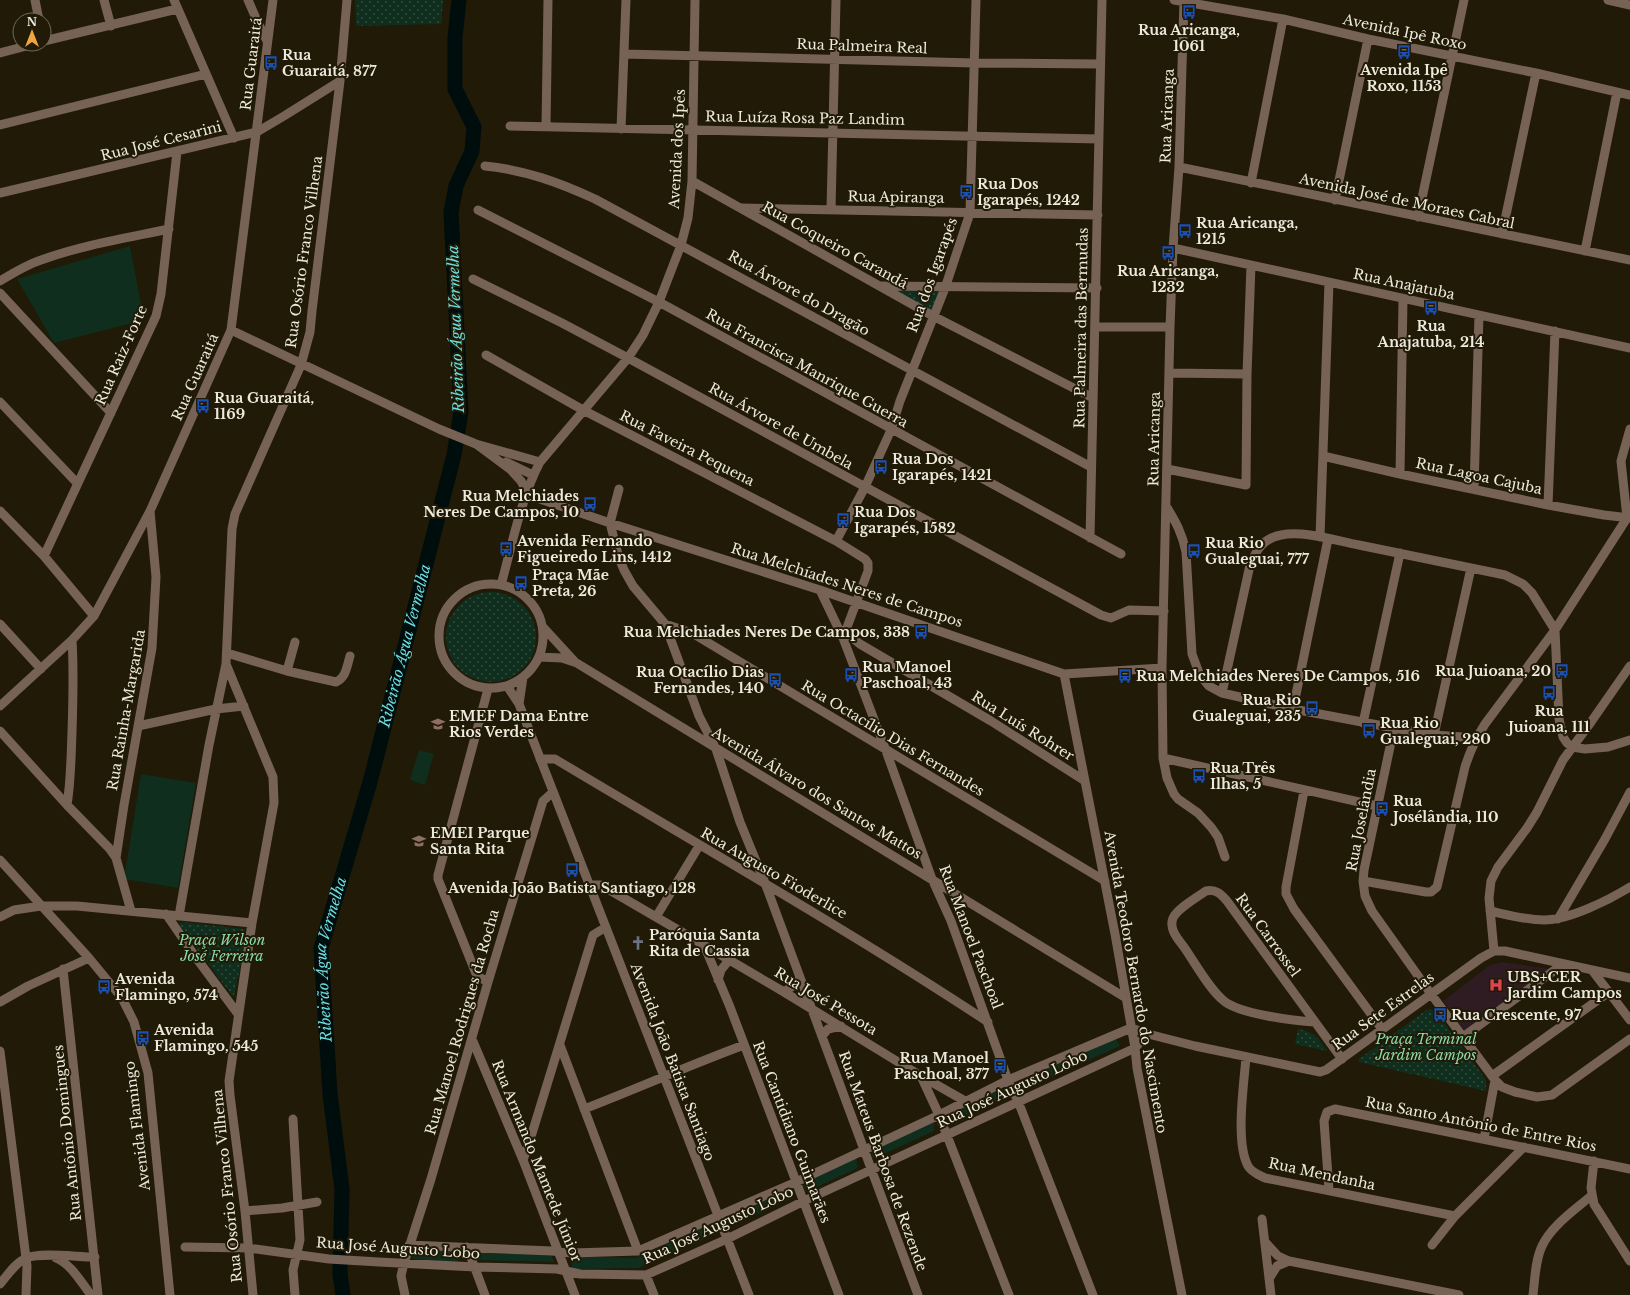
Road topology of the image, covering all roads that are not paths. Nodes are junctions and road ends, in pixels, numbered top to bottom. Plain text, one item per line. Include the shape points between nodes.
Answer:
1 (34, 0) edge
2 (104, 0) edge
3 (174, 0) edge
4 (248, 0) edge
5 (272, 0) edge
6 (347, 0) edge
7 (548, 0) edge
8 (626, 0) edge
9 (695, 0) edge
10 (836, 0) edge
11 (976, 0) edge
12 (1102, 0) edge
13 (1174, 0) edge
14 (1464, 0) edge
15 (1608, 0) edge
16 (1184, 1) edge
17 (1630, 5) edge
18 (177, 9) junction
19 (37, 12) edge
20 (1283, 20) junction
21 (111, 26) junction
22 (52, 38) edge
23 (1368, 39) junction
24 (268, 41) junction
25 (12, 50) edge
26 (0, 53) edge
27 (624, 54) junction
28 (694, 56) junction
29 (1452, 56) junction
30 (835, 59) junction
31 (974, 63) junction
32 (1100, 64) junction
33 (1536, 73) junction
34 (206, 74) junction
35 (340, 81) junction
36 (1617, 92) junction
37 (1630, 94) edge
38 (0, 125) edge
39 (510, 126) dead end
40 (546, 126) junction
41 (621, 128) junction
42 (694, 130) junction
43 (257, 132) junction
44 (832, 132) junction
45 (973, 135) junction
46 (234, 138) junction
47 (1099, 138) junction
48 (177, 152) junction
49 (485, 166) dead end
50 (1179, 167) junction
51 (692, 181) junction
52 (1251, 183) junction
53 (0, 193) edge
54 (1335, 200) junction
55 (741, 208) junction
56 (831, 209) junction
57 (478, 210) dead end
58 (970, 213) junction
59 (1098, 215) junction
60 (1418, 217) junction
61 (169, 228) junction
62 (1502, 234) junction
63 (681, 245) junction
64 (1173, 248) junction
65 (1585, 251) junction
66 (1630, 260) edge
67 (1251, 265) junction
68 (473, 279) dead end
69 (0, 281) edge
70 (1329, 282) junction
71 (880, 286) junction
72 (945, 288) junction
73 (1096, 288) junction
74 (0, 292) edge
75 (1404, 299) junction
76 (659, 302) junction
77 (1479, 315) junction
78 (934, 316) junction
79 (1095, 327) junction
80 (1170, 327) junction
81 (231, 330) junction
82 (1555, 332) junction
83 (1630, 348) edge
84 (486, 355) dead end
85 (628, 358) junction
86 (301, 365) junction
87 (912, 371) junction
88 (1170, 373) junction
89 (1247, 374) junction
90 (1093, 398) junction
91 (0, 402) edge
92 (583, 410) junction
93 (111, 413) junction
94 (1630, 429) edge
95 (891, 430) junction
96 (474, 443) junction
97 (489, 454) junction
98 (1323, 456) junction
99 (540, 462) junction
100 (1091, 467) junction
101 (1167, 469) junction
102 (1400, 474) junction
103 (533, 475) junction
104 (77, 483) junction
105 (865, 487) junction
106 (619, 489) dead end
107 (1474, 489) junction
108 (527, 492) junction
109 (1548, 505) junction
110 (1166, 506) junction
111 (0, 511) edge
112 (150, 511) junction
113 (1628, 518) edge
114 (610, 523) junction
115 (1090, 538) junction
116 (1324, 538) junction
117 (836, 541) junction
118 (1121, 554) dead end
119 (1400, 554) junction
120 (44, 556) junction
121 (1471, 568) junction
122 (501, 585) junction
123 (820, 590) junction
124 (857, 604) junction
125 (1164, 611) junction
126 (94, 616) junction
127 (0, 624) edge
128 (665, 624) junction
129 (542, 626) junction
130 (1555, 630) junction
131 (844, 635) junction
132 (72, 640) junction
133 (295, 642) dead end
134 (226, 653) junction
135 (350, 656) dead end
136 (539, 657) junction
137 (575, 662) junction
138 (226, 664) junction
139 (1630, 666) edge
140 (1162, 668) junction
141 (41, 669) junction
142 (287, 672) junction
143 (1064, 674) junction
144 (523, 677) junction
145 (507, 686) junction
146 (488, 689) junction
147 (1222, 693) junction
148 (519, 704) junction
149 (0, 706) edge
150 (244, 706) junction
151 (216, 709) junction
152 (1293, 709) junction
153 (1363, 723) junction
154 (138, 726) junction
155 (1394, 728) junction
156 (0, 731) edge
157 (1434, 735) junction
158 (1477, 738) junction
159 (1630, 740) edge
160 (1572, 747) junction
161 (885, 748) junction
162 (716, 749) junction
163 (1163, 758) junction
164 (540, 759) junction
165 (1085, 781) junction
166 (1304, 791) junction
167 (553, 792) junction
168 (1630, 792) edge
169 (68, 805) junction
170 (1377, 806) junction
171 (699, 846) junction
172 (1225, 857) dead end
173 (116, 858) junction
174 (0, 860) edge
175 (932, 879) junction
176 (1105, 881) junction
177 (1363, 881) junction
178 (765, 883) junction
179 (589, 885) junction
180 (1630, 887) edge
181 (40, 906) junction
182 (131, 910) junction
183 (1490, 911) junction
184 (166, 914) junction
185 (0, 916) edge
186 (180, 916) junction
187 (656, 917) junction
188 (1558, 919) junction
189 (252, 923) junction
190 (606, 927) junction
191 (704, 945) junction
192 (1494, 951) junction
193 (89, 958) junction
194 (730, 960) junction
195 (1562, 964) junction
196 (63, 969) junction
197 (1592, 970) junction
198 (1630, 978) edge
199 (800, 979) junction
200 (718, 980) junction
201 (488, 982) junction
202 (784, 992) junction
203 (1609, 992) junction
204 (1431, 994) junction
205 (1126, 998) junction
206 (0, 1002) edge
207 (811, 1008) junction
208 (238, 1014) junction
209 (1630, 1020) edge
210 (988, 1022) junction
211 (1315, 1022) junction
212 (841, 1026) junction
213 (1131, 1028) junction
214 (1382, 1029) junction
215 (1147, 1034) junction
216 (822, 1036) junction
217 (1463, 1037) junction
218 (472, 1039) junction
219 (1630, 1040) edge
220 (560, 1045) junction
221 (744, 1045) junction
222 (1135, 1048) junction
223 (0, 1051) edge
224 (1246, 1057) junction
225 (1342, 1058) junction
226 (922, 1076) junction
227 (663, 1077) junction
228 (1494, 1078) junction
229 (1008, 1080) junction
230 (965, 1101) junction
231 (1018, 1101) junction
232 (584, 1109) junction
233 (939, 1115) junction
234 (293, 1119) dead end
235 (946, 1134) junction
236 (1484, 1139) junction
237 (1524, 1147) junction
238 (863, 1150) junction
239 (523, 1160) junction
240 (1594, 1161) junction
241 (1630, 1169) edge
242 (871, 1170) junction
243 (796, 1182) junction
244 (1329, 1190) junction
245 (1592, 1196) junction
246 (804, 1201) junction
247 (317, 1202) dead end
248 (299, 1204) junction
249 (246, 1211) junction
250 (718, 1216) junction
251 (1455, 1216) junction
252 (1262, 1219) dead end
253 (727, 1239) junction
254 (1266, 1244) junction
255 (409, 1245) junction
256 (1432, 1245) dead end
257 (186, 1247) dead end
258 (467, 1247) junction
259 (248, 1248) junction
260 (638, 1250) junction
261 (559, 1251) junction
262 (297, 1254) junction
263 (53, 1256) junction
264 (94, 1257) junction
265 (26, 1258) junction
266 (1288, 1261) junction
267 (1630, 1261) edge
268 (404, 1263) junction
269 (475, 1267) junction
270 (567, 1271) junction
271 (646, 1275) junction
272 (1270, 1279) junction
273 (0, 1284) edge
274 (26, 1295) edge
275 (91, 1295) edge
276 (98, 1295) edge
277 (170, 1295) edge
278 (254, 1295) edge
279 (295, 1295) edge
280 (405, 1295) edge
281 (485, 1295) edge
282 (575, 1295) edge
283 (654, 1295) edge
284 (749, 1295) edge
285 (839, 1295) edge
286 (918, 1295) edge
287 (1009, 1295) edge
288 (1093, 1295) edge
289 (1182, 1295) edge
290 (1270, 1295) edge
291 (1459, 1295) edge
292 (1533, 1295) edge

1 - 19 street
2 - 21 street
3 - 18 street
4 - 24 street
5 - 24 street, Rua Guaraitá
6 - 35 street, Rua Osório Franco Vilhena
7 - 40 street
8 - 27 street
9 - 28 street, Avenida dos Ipês
10 - 30 street
11 - 31 street, Rua dos Igarapés
12 - 32 street, Rua Palmeira das Bermudas
13 - 16 street, Avenida Ipê Roxo
14 - 29 street
15 - 17 street
16 - 20 street, Avenida Ipê Roxo
16 - 50 street, Rua Aricanga
18 - 21 street
18 - 34 street
20 - 23 street, Avenida Ipê Roxo
20 - 52 street
21 - 22 street
23 - 29 street, Avenida Ipê Roxo
23 - 54 street
24 - 43 street, Rua Guaraitá
25 - 26 street
27 - 28 street, Rua Palmeira Real
27 - 41 street
28 - 30 street, Rua Palmeira Real
28 - 42 street, Avenida dos Ipês
29 - 33 street, Avenida Ipê Roxo
29 - 60 street
30 - 31 street, Rua Palmeira Real
30 - 44 street
31 - 32 street, Rua Palmeira Real
31 - 45 street, Rua dos Igarapés
32 - 47 street, Rua Palmeira das Bermudas
33 - 36 street, Avenida Ipê Roxo
33 - 62 street
34 - 38 street
34 - 46 street
35 - 43 street, Rua José Cesarini
35 - 86 street, Rua Osório Franco Vilhena via 312,318
36 - 37 street, Avenida Ipê Roxo
36 - 65 street
39 - 40 street, Rua Luíza Rosa Paz Landim
40 - 41 street, Rua Luíza Rosa Paz Landim
41 - 42 street, Rua Luíza Rosa Paz Landim
42 - 44 street, Rua Luíza Rosa Paz Landim
42 - 51 street, Avenida dos Ipês
43 - 46 street, Rua José Cesarini
43 - 81 street, Rua Guaraitá
44 - 45 street, Rua Luíza Rosa Paz Landim
44 - 56 street
45 - 47 street, Rua Luíza Rosa Paz Landim
45 - 58 street, Rua dos Igarapés
46 - 48 street, Rua José Cesarini
47 - 59 street, Rua Palmeira das Bermudas
48 - 53 street, Rua José Cesarini
48 - 61 street, Rua Raiz-Forte
49 - 63 street, Rua Árvore do Dragão via 532,174 564,185
50 - 52 street, Avenida José de Moraes Cabral
50 - 64 street, Rua Aricanga
51 - 55 street, Rua Coqueiro Carandá
51 - 63 street, Avenida dos Ipês via 688,218
52 - 54 street, Avenida José de Moraes Cabral
54 - 60 street, Avenida José de Moraes Cabral
55 - 56 street, Rua Apiranga
55 - 71 street, Rua Coqueiro Carandá
56 - 58 street, Rua Apiranga
57 - 76 street, Rua Francisca Manrique Guerra
58 - 59 street, Rua Apiranga
58 - 72 street, Rua dos Igarapés
59 - 73 street, Rua Palmeira das Bermudas
60 - 62 street, Avenida José de Moraes Cabral
61 - 69 street via 47,258
61 - 93 street, Rua Raiz-Forte via 156,316
62 - 65 street, Avenida José de Moraes Cabral
63 - 76 street, Avenida dos Ipês
63 - 87 street, Rua Árvore do Dragão
64 - 67 street, Rua Anajatuba
64 - 80 street, Rua Aricanga
65 - 66 street, Avenida José de Moraes Cabral
67 - 70 street, Rua Anajatuba
67 - 89 street
68 - 85 street, Rua Árvore de Umbela
70 - 75 street, Rua Anajatuba
70 - 98 street
71 - 72 street
71 - 78 street, Rua Coqueiro Carandá
72 - 73 street
72 - 78 street, Rua dos Igarapés
73 - 79 street, Rua Palmeira das Bermudas
74 - 93 street
75 - 77 street, Rua Anajatuba
75 - 102 street
76 - 85 street, Avenida dos Ipês
76 - 95 street, Rua Francisca Manrique Guerra
77 - 82 street, Rua Anajatuba
77 - 107 street
78 - 87 street, Rua dos Igarapés
78 - 90 street, Rua Coqueiro Carandá
79 - 80 street
79 - 90 street, Rua Palmeira das Bermudas
80 - 88 street, Rua Aricanga
81 - 86 street
81 - 112 street, Rua Guaraitá
82 - 83 street, Rua Anajatuba
82 - 109 street
84 - 92 street, Rua Faveira Pequena
85 - 92 street, Avenida dos Ipês
85 - 105 street, Rua Árvore de Umbela
86 - 96 street
86 - 134 street, Rua Osório Franco Vilhena via 235,514 232,529
87 - 95 street, Rua dos Igarapés
87 - 100 street, Rua Árvore do Dragão
88 - 89 street
88 - 101 street, Rua Aricanga
89 - 101 street via 1246,485
90 - 100 street, Rua Palmeira das Bermudas
91 - 104 street
92 - 99 street, Avenida dos Ipês
92 - 117 street, Rua Faveira Pequena
93 - 104 street, Rua Raiz-Forte
94 - 113 street via 1621,461
95 - 105 street, Rua dos Igarapés
95 - 115 street, Rua Francisca Manrique Guerra
96 - 97 street
96 - 99 street
97 - 103 street
97 - 108 street via 516,475
98 - 102 street, Rua Lagoa Cajuba
98 - 116 street
99 - 103 street, Avenida dos Ipês
100 - 115 street, Rua Palmeira das Bermudas
101 - 110 street, Rua Aricanga
102 - 107 street, Rua Lagoa Cajuba
103 - 108 street, Avenida dos Ipês
104 - 120 street, Rua Raiz-Forte
105 - 117 street, Rua dos Igarapés
105 - 125 street, Rua Árvore de Umbela via 1107,618 1117,617 1129,610
106 - 114 street
107 - 109 street, Rua Lagoa Cajuba
108 - 114 street, Rua Melchíades Neres de Campos via 537,498
108 - 122 street, Avenida dos Ipês
109 - 113 street, Rua Lagoa Cajuba
110 - 125 street, Rua Aricanga
110 - 147 street via 1183,536 1186,552 1191,644 1195,663 1209,686
111 - 120 street
112 - 126 street, Rua Guaraitá
112 - 154 street, Rua Rainha-Margarida via 156,577 154,632
113 - 130 street
114 - 123 street, Rua Melchíades Neres de Campos
114 - 128 street, Rua Mateus Barbosa de Rezende via 624,570 633,586
115 - 118 street, Rua Francisca Manrique Guerra
116 - 119 street
116 - 147 street via 1282,534 1266,542 1255,553 1250,565
116 - 152 street
117 - 124 street, Rua Faveira Pequena via 868,563
119 - 121 street
119 - 153 street
120 - 126 street
121 - 130 street via 1505,575 1523,584 1540,604
121 - 157 street
122 - 129 street via 513,589 528,600 538,614
122 - 146 street via 486,584 472,587 460,594 449,604 438,630 438,644 450,670 461,680
123 - 124 street, Rua Melchíades Neres de Campos
123 - 131 street, Rua Manoel Paschoal
124 - 131 street
124 - 143 street, Rua Melchíades Neres de Campos
125 - 140 street, Rua Aricanga
126 - 132 street, Rua Guaraitá
127 - 141 street
128 - 161 street, Rua Octacílio Dias Fernandes via 692,633
128 - 162 street, Rua Mateus Barbosa de Rezende via 699,716
129 - 136 street via 543,642
129 - 137 street, Avenida Álvaro dos Santos Mattos
130 - 158 street
130 - 160 street via 1559,719 1563,737
131 - 161 street, Rua Manoel Paschoal
131 - 165 street, Rua Luís Rohrer via 991,721
132 - 141 street, Rua Guaraitá
132 - 169 street
133 - 142 street
134 - 138 street, Rua Osório Franco Vilhena
134 - 142 street
135 - 142 street via 344,676 336,682
136 - 137 street, Avenida Álvaro dos Santos Mattos via 562,658
136 - 144 street
137 - 162 street, Avenida Álvaro dos Santos Mattos
138 - 150 street, Rua Osório Franco Vilhena
138 - 151 street
139 - 160 street
140 - 143 street, Rua Melchíades Neres de Campos
140 - 163 street, Rua Aricanga
141 - 149 street, Rua Guaraitá
143 - 165 street, Avenida Teodoro Bernardo do Nascimento
144 - 145 street
144 - 148 street, Avenida João Batista Santiago
145 - 146 street
145 - 148 street, Avenida João Batista Santiago
146 - 201 street via 438,879 477,976
147 - 152 street
148 - 164 street, Avenida João Batista Santiago
150 - 151 street
150 - 189 street, Rua Osório Franco Vilhena via 274,786 274,803
151 - 154 street
151 - 186 street
152 - 153 street
153 - 155 street
154 - 173 street, Rua Rainha-Margarida
155 - 157 street
155 - 170 street, Rua Joselândia
156 - 169 street
157 - 158 street
158 - 177 street via 1470,751 1437,887 1431,892 1426,892
159 - 160 street via 1595,749
160 - 183 street via 1555,774 1537,812 1496,871 1489,889
161 - 175 street, Rua Manoel Paschoal
161 - 176 street, Rua Octacílio Dias Fernandes
162 - 175 street, Avenida Álvaro dos Santos Mattos
162 - 178 street, Rua Mateus Barbosa de Rezende via 740,822
163 - 166 street
163 - 172 street, Rua Aricanga via 1167,778 1174,794 1211,826
164 - 167 street, Avenida João Batista Santiago
164 - 171 street, Rua Augusto Fioderlice via 554,759
165 - 176 street, Avenida Teodoro Bernardo do Nascimento
166 - 170 street
166 - 214 street via 1286,894
167 - 179 street, Avenida João Batista Santiago
167 - 201 street, Rua Manoel Rodrigues da Rocha via 543,801
168 - 188 street
169 - 173 street
170 - 177 street, Rua Joselândia
171 - 178 street, Rua Augusto Fioderlice
171 - 187 street
173 - 182 street, Rua Rainha-Margarida
174 - 181 street, Avenida Flamingo
175 - 205 street, Avenida Álvaro dos Santos Mattos
175 - 210 street, Rua Manoel Paschoal via 951,922
176 - 205 street, Avenida Teodoro Bernardo do Nascimento
177 - 204 street, Rua Joselândia via 1365,896 1372,911
178 - 199 street, Rua Mateus Barbosa de Rezende
178 - 210 street, Rua Augusto Fioderlice via 913,972
179 - 187 street, Rua José Pessota via 601,885
179 - 190 street, Avenida João Batista Santiago
180 - 188 street via 1607,900
181 - 182 street
181 - 185 street via 14,910
181 - 193 street, Avenida Flamingo
182 - 184 street
183 - 188 street via 1536,920
183 - 192 street
184 - 186 street
184 - 208 street
186 - 189 street
187 - 191 street, Rua José Pessota
189 - 208 street, Rua Osório Franco Vilhena
190 - 220 street via 593,935
190 - 227 street, Avenida João Batista Santiago
191 - 194 street, Rua José Pessota
191 - 200 street, Rua Cantidiano Guimarães
192 - 195 street via 1505,951
192 - 204 street, Rua Sete Estrelas
193 - 196 street
193 - 277 street, Avenida Flamingo via 122,998 134,1022 148,1073
194 - 200 street via 721,970
194 - 202 street, Rua José Pessota
195 - 197 street
195 - 217 street
196 - 206 street
196 - 264 street, Rua Antônio Domingues
197 - 198 street
197 - 203 street
199 - 202 street
199 - 207 street, Rua Mateus Barbosa de Rezende
200 - 221 street, Rua Cantidiano Guimarães
201 - 218 street, Rua Manoel Rodrigues da Rocha
202 - 207 street, Rua José Pessota
203 - 209 street
203 - 228 street
204 - 214 street, Rua Sete Estrelas
204 - 217 street, Rua Joselândia
205 - 213 street, Avenida Teodoro Bernardo do Nascimento
207 - 212 street, Rua José Pessota
207 - 216 street, Rua Mateus Barbosa de Rezende
208 - 249 street, Rua Osório Franco Vilhena via 229,1081
210 - 229 street, Rua Manoel Paschoal
211 - 211 street, Rua Carrossel via 1220,893 1206,891 1176,914 1172,922 1173,931 1226,1003 1260,1014
211 - 225 street, Rua Carrossel
212 - 216 street via 828,1029
212 - 226 street, Rua José Pessota
213 - 215 street, Rua Sete Estrelas
213 - 222 street, Avenida Teodoro Bernardo do Nascimento
213 - 229 street, Rua José Augusto Lobo
214 - 225 street, Rua Sete Estrelas
215 - 222 street
215 - 224 street, Rua Sete Estrelas
216 - 238 street, Rua Mateus Barbosa de Rezende
217 - 228 street, Rua Joselândia
218 - 239 street, Rua Armando Mamede Júnior
218 - 255 street, Rua Manoel Rodrigues da Rocha
219 - 228 street via 1552,1095 1537,1097 1515,1092 1502,1086
220 - 232 street
220 - 239 street
221 - 227 street
221 - 243 street, Rua Cantidiano Guimarães
222 - 231 street, Rua José Augusto Lobo
222 - 289 street, Avenida Teodoro Bernardo do Nascimento
223 - 265 street
224 - 225 street, Rua Sete Estrelas via 1316,1072 1326,1070
224 - 244 street, Rua Mendanha via 1241,1128 1248,1167 1255,1174 1265,1178
226 - 230 street, Rua José Pessota
226 - 233 street
227 - 232 street
227 - 250 street, Avenida João Batista Santiago
228 - 236 street
229 - 230 street, Rua José Augusto Lobo
229 - 231 street, Rua Manoel Paschoal
230 - 233 street, Rua José Augusto Lobo
231 - 235 street, Rua José Augusto Lobo
231 - 288 street, Rua Manoel Paschoal
232 - 260 street
233 - 235 street
233 - 238 street, Rua José Augusto Lobo
234 - 248 street
235 - 242 street, Rua José Augusto Lobo
235 - 287 street
236 - 237 street, Rua Santo Antônio de Entre Rios
236 - 244 street, Rua Santo Antônio de Entre Rios via 1335,1109 1327,1112 1324,1121
237 - 240 street, Rua Santo Antônio de Entre Rios
237 - 251 street
238 - 242 street, Rua Mateus Barbosa de Rezende
238 - 243 street, Rua José Augusto Lobo
239 - 261 street, Rua Armando Mamede Júnior
240 - 241 street, Rua Santo Antônio de Entre Rios
240 - 245 street
242 - 246 street, Rua José Augusto Lobo
242 - 286 street, Rua Mateus Barbosa de Rezende
243 - 246 street, Rua Cantidiano Guimarães
243 - 250 street, Rua José Augusto Lobo
244 - 251 street, Rua Mendanha
245 - 267 street via 1600,1215
245 - 292 street via 1547,1238 1538,1257
246 - 253 street, Rua José Augusto Lobo
246 - 285 street, Rua Cantidiano Guimarães
247 - 248 street
248 - 249 street
248 - 262 street via 300,1240
249 - 259 street, Rua Osório Franco Vilhena
250 - 253 street, Avenida João Batista Santiago
250 - 260 street, Rua José Augusto Lobo
251 - 256 street
252 - 254 street
253 - 271 street, Rua José Augusto Lobo
253 - 284 street, Avenida João Batista Santiago
254 - 266 street via 1278,1256
254 - 272 street
255 - 258 street, Rua José Augusto Lobo
255 - 268 street, Rua Manoel Rodrigues da Rocha
257 - 259 street, Rua José Augusto Lobo
258 - 261 street, Rua José Augusto Lobo
258 - 269 street
259 - 262 street, Rua José Augusto Lobo
259 - 278 street, Rua Osório Franco Vilhena
260 - 261 street, Rua José Augusto Lobo via 572,1253
261 - 270 street, Rua Armando Mamede Júnior
262 - 268 street, Rua José Augusto Lobo via 329,1259
262 - 279 street via 293,1270
263 - 264 street
263 - 265 street
263 - 275 street via 67,1264
264 - 276 street, Rua Antônio Domingues
265 - 273 street via 14,1267
265 - 274 street
266 - 272 street via 1277,1266
266 - 291 street
268 - 269 street, Rua José Augusto Lobo
268 - 280 street, Rua Manoel Rodrigues da Rocha via 401,1276
269 - 270 street, Rua José Augusto Lobo
269 - 281 street
270 - 271 street, Rua José Augusto Lobo via 580,1274
270 - 282 street, Rua Armando Mamede Júnior
271 - 283 street
272 - 290 street

